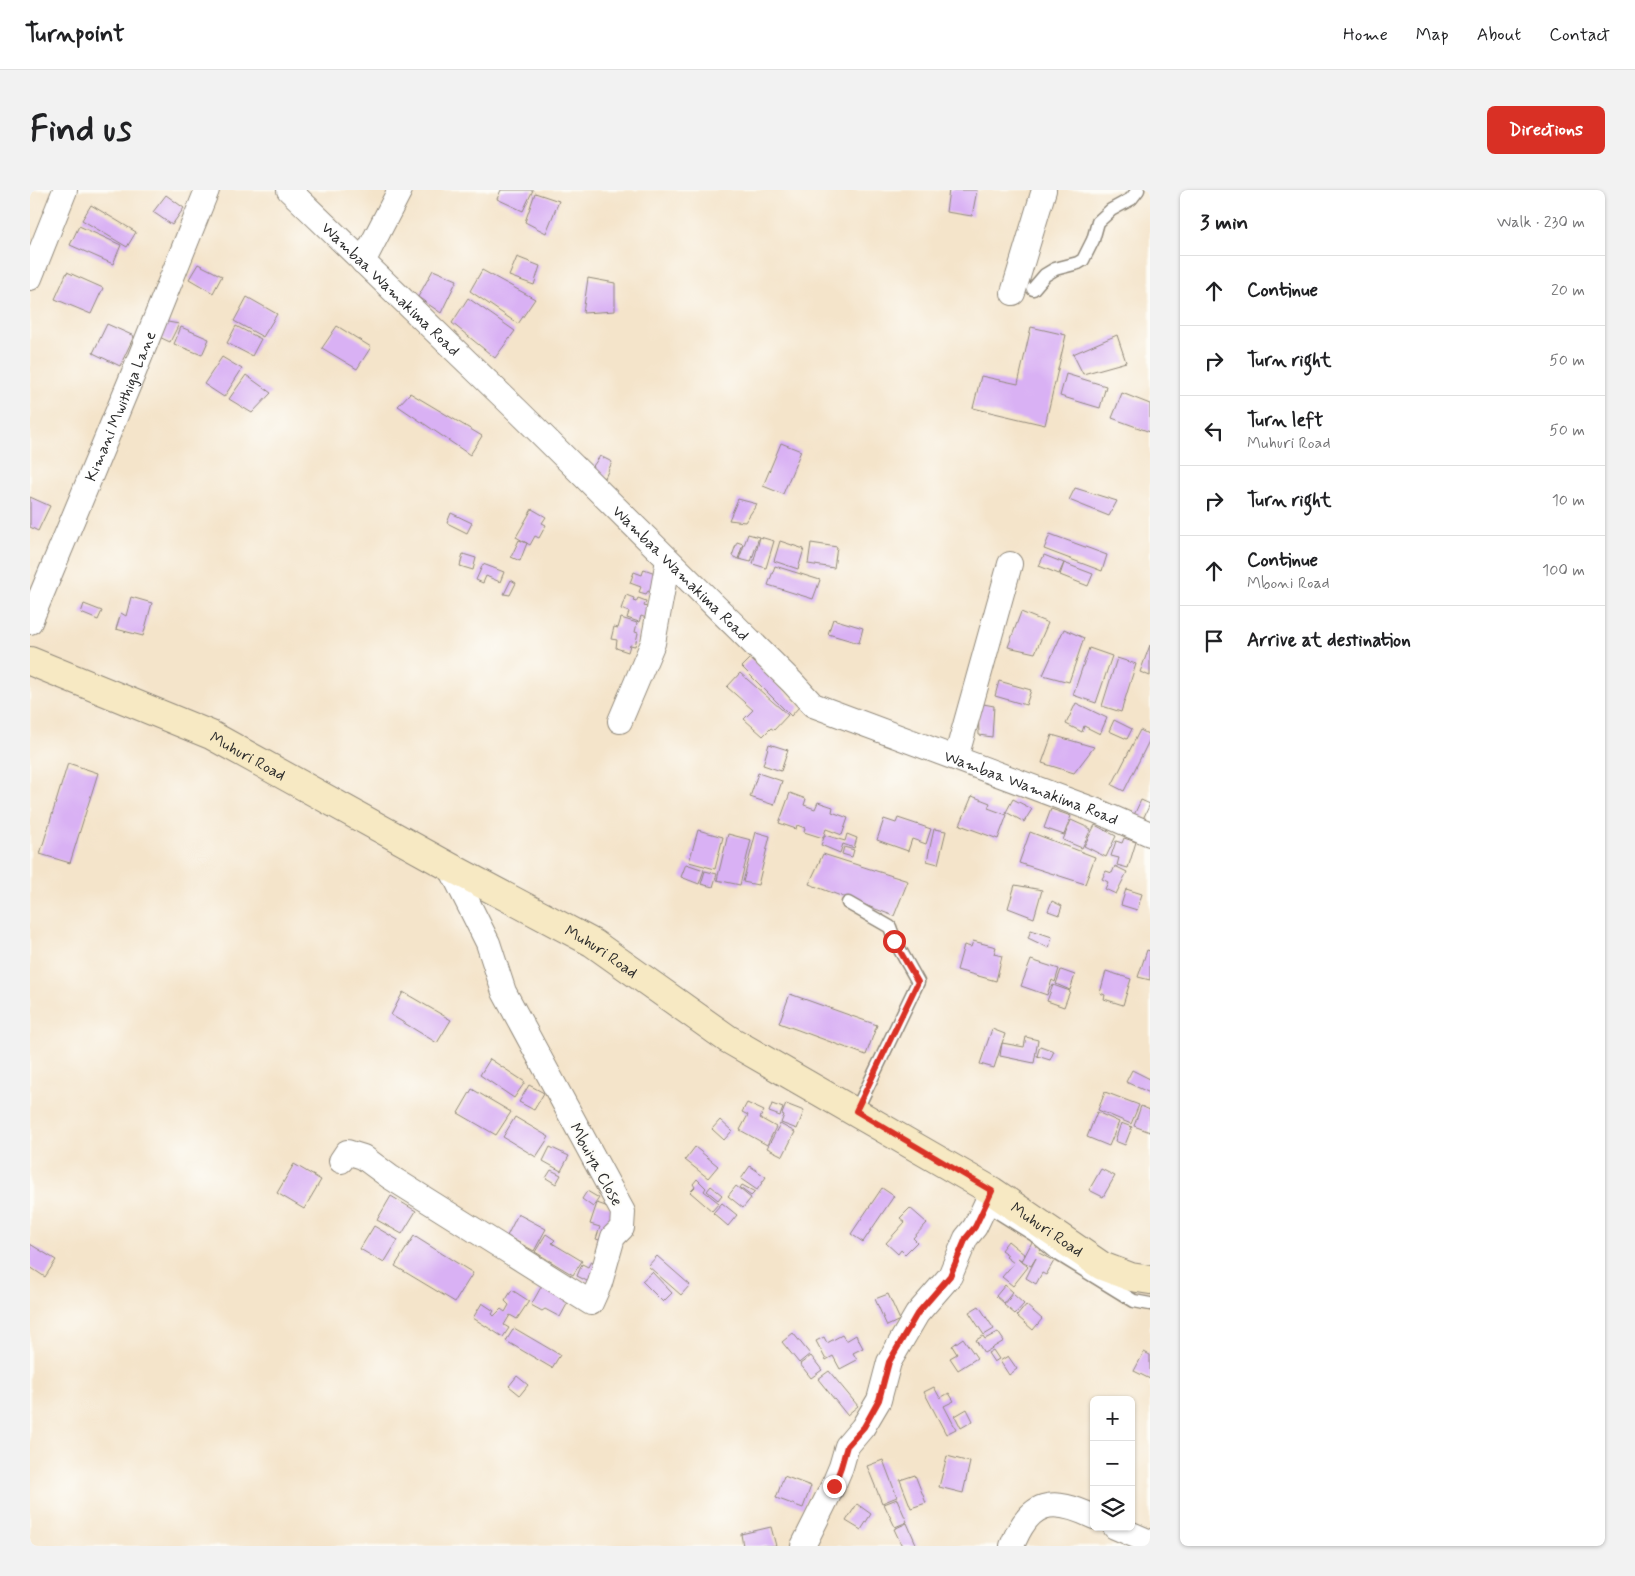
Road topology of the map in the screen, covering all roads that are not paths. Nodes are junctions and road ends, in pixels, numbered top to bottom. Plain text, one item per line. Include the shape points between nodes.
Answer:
1 (65, 190) edge
2 (207, 190) edge
3 (289, 190) edge
4 (400, 190) edge
5 (1044, 190) edge
6 (1138, 190) edge
7 (363, 262) junction
8 (30, 278) edge
9 (1023, 291) joint
10 (668, 560) junction
11 (1010, 564) dead end
12 (30, 622) edge
13 (30, 661) edge
14 (620, 721) dead end
15 (956, 758) junction
16 (1150, 834) edge
17 (450, 867) junction
18 (848, 904) dead end
19 (856, 1111) junction
20 (341, 1161) dead end
21 (989, 1198) junction
22 (1150, 1280) edge
23 (1150, 1304) edge
24 (1090, 1515) edge
25 (1124, 1531) edge
26 (1150, 1542) edge
27 (803, 1546) edge
28 (1012, 1546) edge

1 - 8 street
2 - 12 street, Kimani Mwithiga Lane
3 - 7 street, Wambaa Wamakima Road
4 - 7 street
5 - 9 street
6 - 9 lane via 1131,199 1098,222 1083,260 1055,269
7 - 10 street, Wambaa Wamakima Road
10 - 14 street via 653,643
10 - 15 street, Wambaa Wamakima Road via 813,705
11 - 15 street
13 - 17 main road, Muhuri Road via 211,735
15 - 16 street, Wambaa Wamakima Road
17 - 19 main road, Muhuri Road via 593,943 728,1039
17 - 20 street, Mbuiya Close via 488,942 504,992 624,1212 622,1228 612,1237 600,1283 591,1303 363,1157 347,1152
18 - 19 lane via 890,927 894,941 918,982
19 - 21 main road, Muhuri Road
21 - 22 main road, Muhuri Road via 1102,1266
21 - 23 lane via 1056,1254 1134,1301
21 - 27 street via 966,1238 950,1276 917,1314 889,1362 879,1400 864,1427 847,1446 834,1486
24 - 28 street via 1076,1508 1052,1504 1030,1514 1018,1530
25 - 26 street

